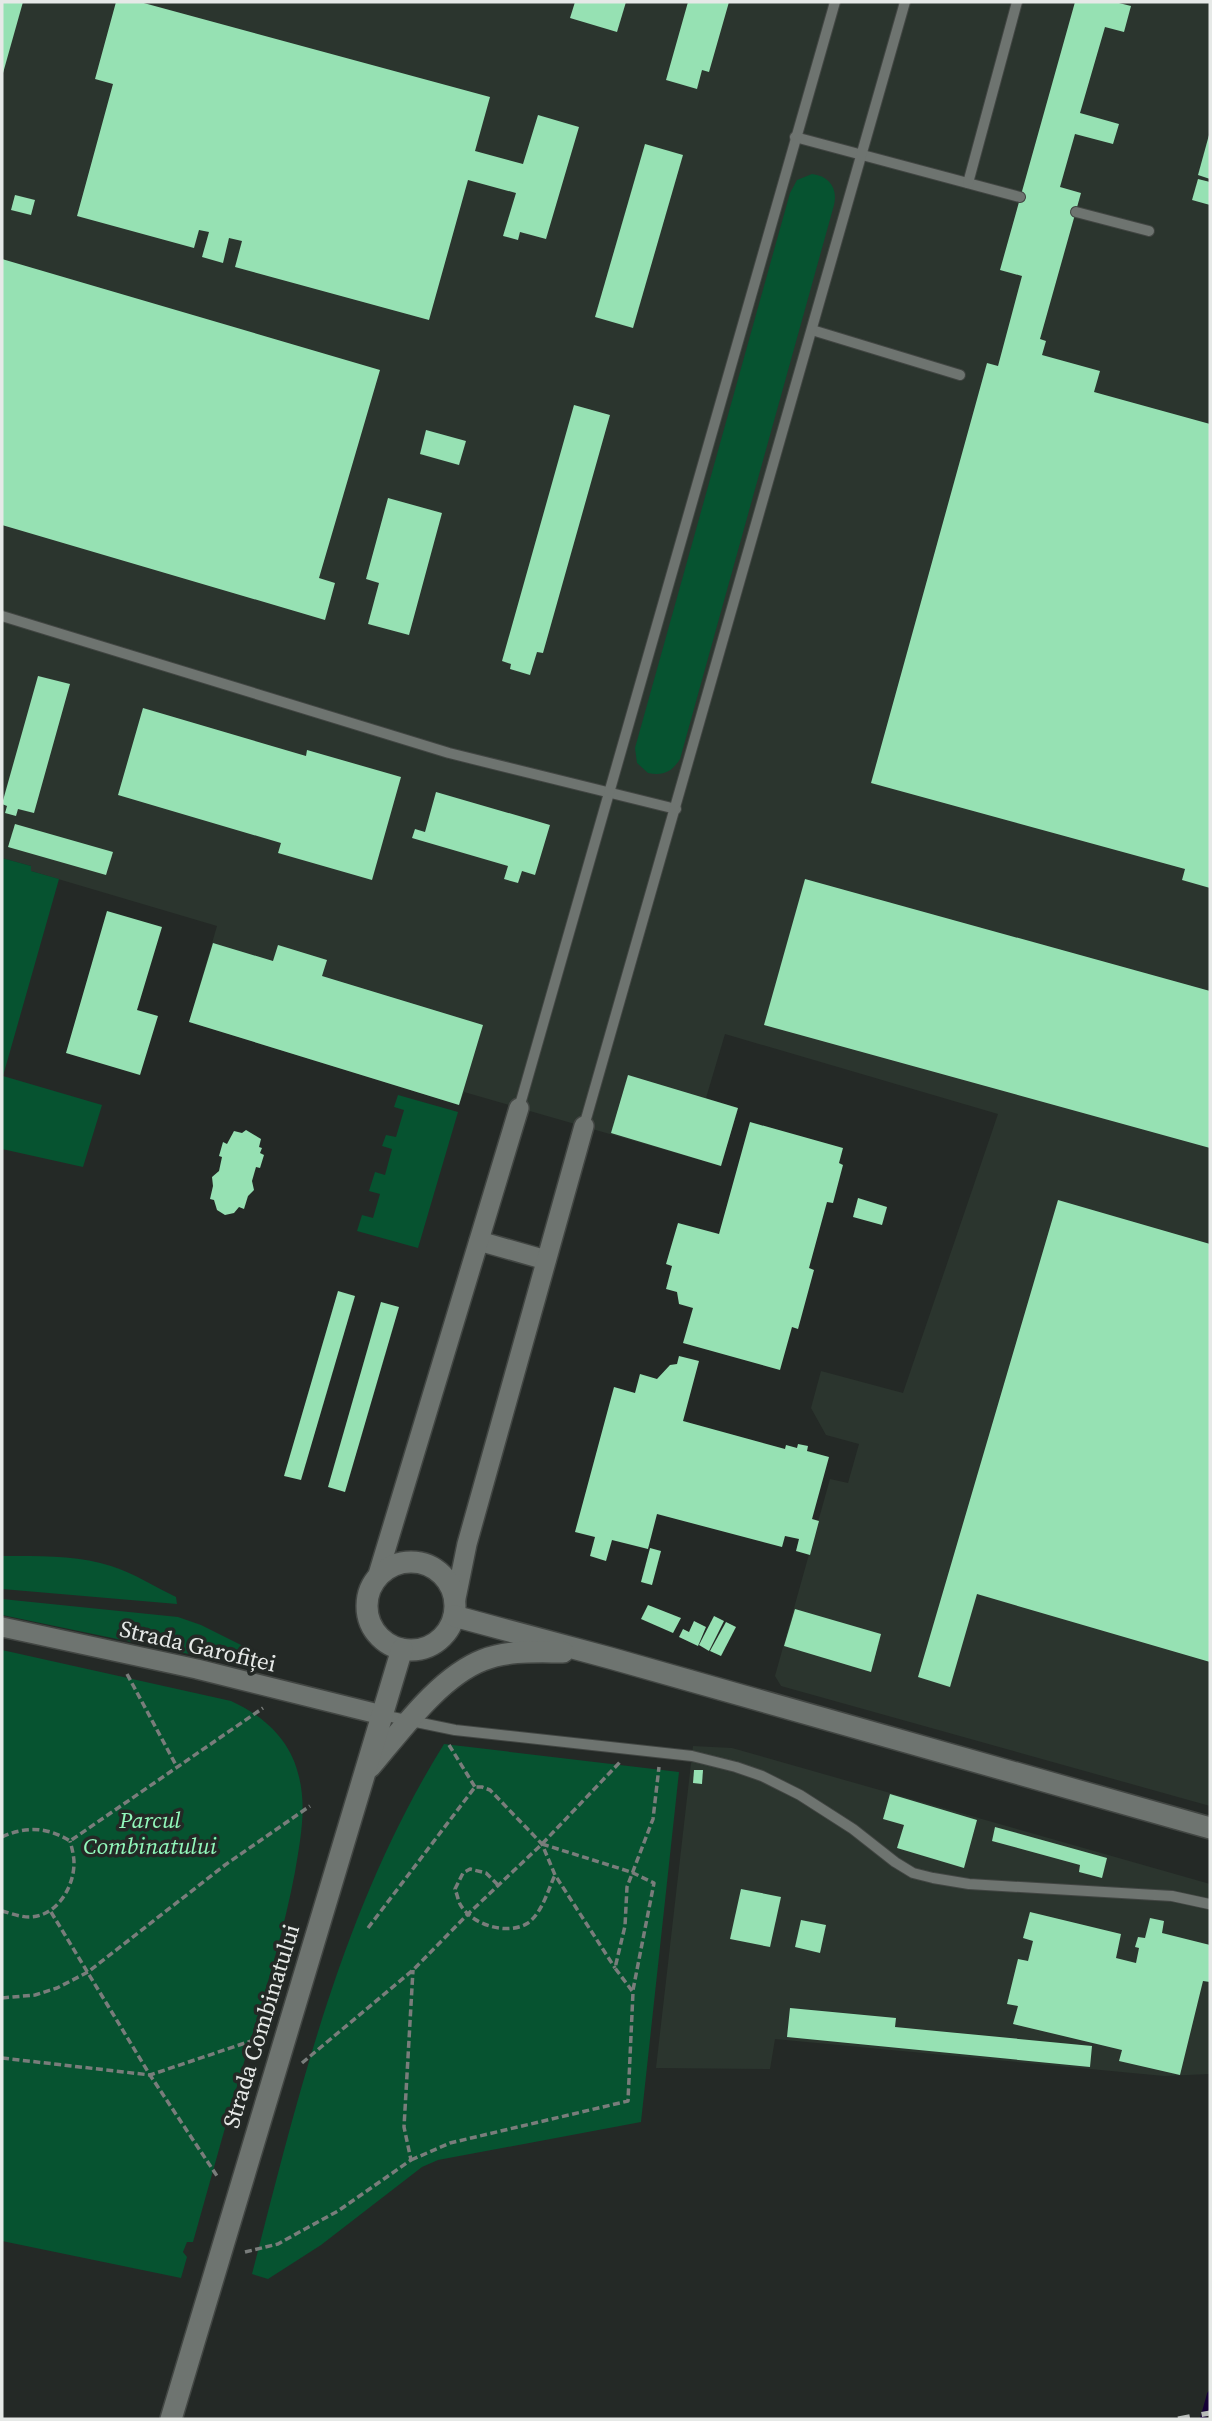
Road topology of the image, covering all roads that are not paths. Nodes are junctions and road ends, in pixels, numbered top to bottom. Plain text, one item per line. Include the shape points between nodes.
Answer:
1 (835, 2) edge
2 (905, 2) edge
3 (1017, 2) edge
4 (795, 136) junction
5 (861, 153) junction
6 (968, 183) junction
7 (1020, 197) dead end
8 (1076, 212) dead end
9 (1149, 231) dead end
10 (812, 330) junction
11 (960, 375) dead end
12 (2, 616) edge
13 (609, 791) junction
14 (676, 809) junction
15 (519, 1108) joint
16 (584, 1126) joint
17 (479, 1241) junction
18 (546, 1260) junction
19 (377, 1578) junction
20 (454, 1609) junction
21 (2, 1627) edge
22 (402, 1648) junction
23 (610, 1658) junction
24 (382, 1715) junction
25 (410, 1721) junction
26 (364, 1774) junction
27 (1210, 1828) edge
28 (1209, 1904) edge
29 (171, 2419) edge

1 - 4 lane
2 - 5 lane
3 - 6 lane
4 - 5 lane
4 - 13 lane
5 - 6 lane
5 - 10 lane
6 - 7 lane
8 - 9 lane
10 - 11 lane
10 - 14 lane
12 - 13 lane via 449,752
13 - 14 lane
13 - 15 lane
14 - 16 lane
15 - 17 street
16 - 18 street
17 - 18 street
17 - 19 street
18 - 20 street via 467,1544
19 - 20 street via 398,1563 424,1563 445,1578
19 - 22 street via 367,1601 371,1625 379,1636
20 - 22 street via 449,1628 440,1639 429,1646
20 - 23 street
21 - 24 street, Strada Garofiței
22 - 24 street, Strada Combinatului
23 - 25 street via 536,1651 483,1660 461,1672
23 - 27 street
24 - 25 lane
24 - 26 street, Strada Combinatului
25 - 26 street
25 - 28 lane via 692,1756 736,1767 800,1795 895,1862 933,1878 1172,1896
26 - 29 street, Strada Combinatului

